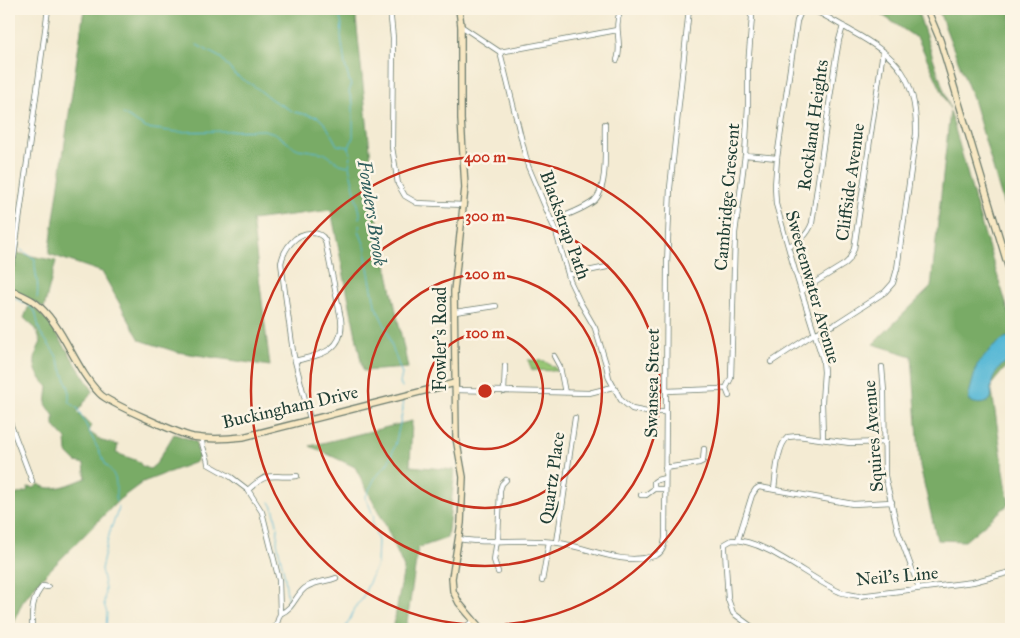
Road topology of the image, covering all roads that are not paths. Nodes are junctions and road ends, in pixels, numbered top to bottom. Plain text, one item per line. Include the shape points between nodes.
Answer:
1 (48, 9) edge
2 (390, 9) edge
3 (459, 9) edge
4 (689, 9) edge
5 (747, 9) edge
6 (802, 9) edge
7 (810, 9) edge
8 (928, 9) edge
9 (620, 12) dead end
10 (461, 26) junction
11 (843, 26) junction
12 (617, 30) junction
13 (883, 51) junction
14 (500, 52) junction
15 (617, 60) dead end
16 (605, 124) dead end
17 (745, 155) junction
18 (777, 158) junction
19 (464, 205) junction
20 (551, 221) junction
21 (788, 246) junction
22 (607, 267) dead end
23 (9, 272) edge
24 (568, 275) junction
25 (1011, 276) edge
26 (9, 289) edge
27 (801, 291) junction
28 (496, 306) dead end
29 (455, 312) junction
30 (815, 333) junction
31 (554, 356) dead end
32 (295, 361) junction
33 (771, 362) dead end
34 (505, 366) dead end
35 (882, 367) dead end
36 (455, 383) junction
37 (613, 387) junction
38 (726, 388) junction
39 (455, 390) junction
40 (666, 390) junction
41 (504, 392) junction
42 (565, 393) junction
43 (729, 396) dead end
44 (665, 412) junction
45 (575, 418) dead end
46 (310, 419) junction
47 (9, 420) edge
48 (11, 430) edge
49 (202, 438) junction
50 (823, 439) junction
51 (885, 442) junction
52 (704, 449) dead end
53 (665, 468) junction
54 (297, 476) dead end
55 (665, 478) junction
56 (506, 480) dead end
57 (32, 481) dead end
58 (654, 489) junction
59 (665, 489) junction
60 (774, 489) junction
61 (248, 490) junction
62 (640, 495) dead end
63 (892, 502) junction
64 (459, 539) junction
65 (497, 540) junction
66 (738, 540) junction
67 (549, 542) junction
68 (557, 542) junction
69 (498, 572) dead end
70 (1011, 572) edge
71 (336, 578) dead end
72 (542, 581) dead end
73 (48, 586) dead end
74 (920, 588) junction
75 (280, 614) junction
76 (473, 621) junction
77 (32, 629) edge
78 (275, 629) edge
79 (463, 629) edge
80 (481, 629) edge
81 (750, 629) edge

1 - 23 street via 14,257
2 - 19 street via 393,38 392,142 398,184 405,196 417,203
3 - 10 street, Fowler's Road
4 - 40 street, Swansea Street via 670,188
5 - 17 street, Cambridge Crescent via 752,17
6 - 18 street, Sweetenwater Avenue
7 - 11 street
8 - 25 street
9 - 12 street
10 - 14 street
10 - 19 street, Fowler's Road
11 - 13 street
11 - 21 street, Rockland Heights via 812,223 804,236
12 - 14 street
12 - 15 street via 620,46
13 - 27 street, Cliffside Avenue via 854,249 845,264
13 - 30 street via 903,72 911,91 916,118 896,274 885,292
14 - 20 street, Blackstrap Path via 528,166
16 - 20 street via 604,178 600,194 588,205
17 - 18 street
17 - 38 street, Cambridge Crescent via 735,233 732,370
18 - 21 street, Sweetenwater Avenue via 775,199
19 - 29 street, Fowler's Road via 454,291
20 - 24 street, Blackstrap Path
21 - 27 street, Sweetenwater Avenue
22 - 24 street
24 - 37 street, Blackstrap Path via 595,328
26 - 49 street, Buckingham Drive via 44,311 101,395 158,423
27 - 30 street, Sweetenwater Avenue
28 - 29 street
29 - 36 street, Fowler's Road
30 - 33 street
30 - 50 street, Sweetenwater Avenue via 824,364
31 - 42 street via 560,367
32 - 32 street via 282,258 291,243 303,233 319,234 325,240 340,334 329,350
32 - 46 street
34 - 41 street
35 - 51 street, Squires Avenue
36 - 39 street, Fowler's Road
36 - 46 street, Buckingham Drive
37 - 42 street via 593,393
37 - 44 street, Blackstrap Path via 632,409
38 - 40 street
38 - 43 street
39 - 41 street
39 - 64 street, Fowler's Road via 456,438 463,477
40 - 44 street, Swansea Street
41 - 42 street
44 - 53 street, Swansea Street
45 - 68 street, Quartz Place
46 - 49 street, Buckingham Drive via 243,437
47 - 48 street
48 - 57 street
49 - 61 street via 208,464
50 - 51 street
50 - 60 street via 786,438
51 - 63 street, Squires Avenue via 886,476
52 - 53 street via 699,463
53 - 55 street, Swansea Street
54 - 61 street via 264,477
55 - 58 street via 654,482
55 - 59 street, Swansea Street
56 - 65 street via 500,490
58 - 59 street
58 - 62 street
59 - 68 street, Swansea Street via 664,543 658,555 620,559
60 - 63 street via 853,504
60 - 66 street via 761,487 754,490
61 - 75 street via 262,512 273,552 279,580
63 - 74 street, Squires Avenue via 900,537
64 - 65 street, Swansea Street
64 - 76 street, Fowler's Road via 452,584 458,601
65 - 67 street, Swansea Street
65 - 69 street via 494,560
66 - 74 street, Neil's Line via 772,553 841,592 859,596
66 - 81 street via 725,544 728,599 733,613 752,627
67 - 68 street, Swansea Street
67 - 72 street
70 - 74 street, Neil's Line via 972,582
71 - 75 street via 307,586 290,609
73 - 77 street via 43,586 36,593 32,606
75 - 78 street
76 - 79 street
76 - 80 street, Fowler's Road

